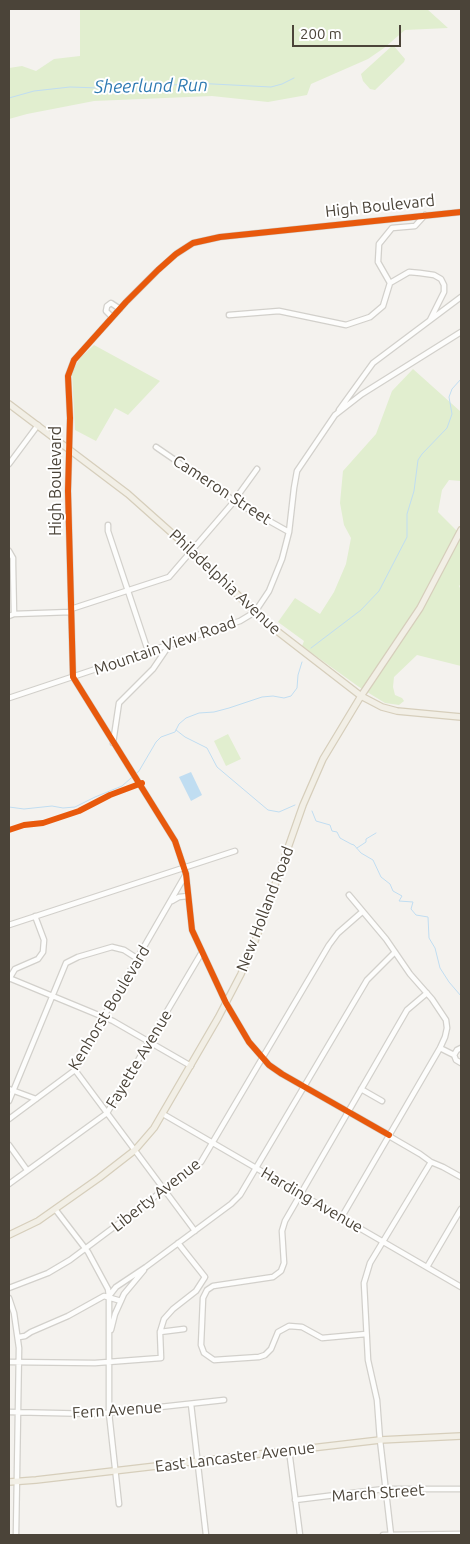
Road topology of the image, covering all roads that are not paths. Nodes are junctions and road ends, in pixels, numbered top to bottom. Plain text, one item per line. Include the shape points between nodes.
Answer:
1 (461, 212) edge
2 (426, 215) junction
3 (390, 283) junction
4 (461, 297) edge
5 (120, 309) junction
6 (229, 314) dead end
7 (112, 317) junction
8 (430, 320) junction
9 (461, 332) edge
10 (9, 404) edge
11 (335, 415) junction
12 (38, 425) junction
13 (156, 446) dead end
14 (68, 448) junction
15 (9, 464) edge
16 (257, 469) dead end
17 (235, 500) junction
18 (108, 526) dead end
19 (461, 530) edge
20 (288, 532) junction
21 (192, 550) junction
22 (9, 551) edge
23 (128, 590) junction
24 (71, 611) junction
25 (255, 612) junction
26 (12, 615) edge
27 (170, 644) junction
28 (148, 652) junction
29 (73, 677) junction
30 (362, 696) junction
31 (9, 698) edge
32 (461, 716) edge
33 (116, 721) junction
34 (102, 726) junction
35 (113, 744) junction
36 (236, 852) dead end
37 (184, 868) junction
38 (186, 874) junction
39 (350, 895) dead end
40 (188, 896) junction
41 (171, 901) junction
42 (362, 912) junction
43 (35, 916) junction
44 (9, 925) edge
45 (202, 952) junction
46 (394, 952) junction
47 (138, 959) junction
48 (9, 979) edge
49 (427, 993) junction
50 (52, 995) junction
51 (226, 1003) junction
52 (104, 1017) junction
53 (149, 1042) junction
54 (440, 1048) junction
55 (461, 1048) edge
56 (454, 1055) junction
57 (263, 1058) junction
58 (461, 1063) edge
59 (191, 1066) junction
60 (75, 1070) junction
61 (305, 1086) junction
62 (11, 1089) edge
63 (361, 1089) junction
64 (36, 1100) junction
65 (9, 1101) edge
66 (382, 1101) dead end
67 (107, 1112) junction
68 (348, 1112) junction
69 (163, 1114) junction
70 (9, 1119) edge
71 (389, 1136) junction
72 (214, 1143) junction
73 (9, 1145) edge
74 (135, 1150) junction
75 (431, 1162) junction
76 (257, 1168) junction
77 (27, 1170) junction
78 (461, 1178) edge
79 (9, 1184) edge
80 (164, 1190) junction
81 (301, 1194) junction
82 (56, 1209) junction
83 (461, 1209) edge
84 (341, 1219) junction
85 (195, 1230) junction
86 (9, 1235) edge
87 (383, 1242) junction
88 (178, 1243) junction
89 (86, 1250) junction
90 (146, 1267) junction
91 (427, 1267) junction
92 (461, 1287) edge
93 (9, 1288) edge
94 (109, 1296) junction
95 (9, 1298) edge
96 (120, 1301) junction
97 (184, 1329) dead end
98 (160, 1332) junction
99 (110, 1334) junction
100 (366, 1334) junction
101 (19, 1337) junction
102 (9, 1362) edge
103 (19, 1362) junction
104 (109, 1362) junction
105 (224, 1400) dead end
106 (191, 1404) junction
107 (9, 1412) edge
108 (18, 1412) junction
109 (109, 1413) junction
110 (461, 1436) edge
111 (380, 1440) junction
112 (289, 1450) junction
113 (198, 1461) junction
114 (115, 1471) junction
115 (9, 1482) edge
116 (17, 1482) junction
117 (461, 1489) edge
118 (385, 1490) junction
119 (295, 1500) junction
120 (119, 1504) dead end
121 (461, 1534) edge
122 (16, 1535) edge
123 (206, 1535) edge
124 (300, 1535) edge
125 (383, 1535) edge
126 (391, 1535) edge
127 (438, 1535) edge

1 - 2 street, High Boulevard
2 - 3 street via 415,226 392,228 379,244 378,262
2 - 5 street, High Boulevard via 200,240 176,254
3 - 6 street via 384,306 370,317 346,325 279,311
3 - 8 street via 409,272 441,279 444,292
4 - 8 street
5 - 7 street, High Boulevard
5 - 7 street, High Boulevard via 112,303 107,306 106,311
7 - 14 street, High Boulevard via 80,352 71,367 68,376
8 - 11 street via 373,363
9 - 11 street, Mountain View Road via 362,394
10 - 12 main road, Philadelphia Avenue
11 - 20 street, Mountain View Road via 298,471
12 - 14 main road, Philadelphia Avenue
12 - 15 street
13 - 17 street, Cameron Street
14 - 21 main road, Philadelphia Avenue via 128,494
14 - 24 street, High Boulevard
16 - 17 street
17 - 20 street, Cameron Street
17 - 21 street
18 - 23 street
19 - 30 main road, New Holland Road via 420,608
20 - 25 street, Mountain View Road via 277,574
21 - 23 street via 169,577
21 - 25 main road, Philadelphia Avenue
22 - 26 street via 14,565
23 - 24 street
23 - 28 street
24 - 26 street
24 - 29 street, High Boulevard
25 - 27 street, Mountain View Road via 240,621
25 - 30 main road, Philadelphia Avenue
27 - 28 street, Mountain View Road
27 - 33 street via 152,669 121,700
28 - 29 street, Mountain View Road
29 - 31 street, Mountain View Road
29 - 34 street, High Boulevard
30 - 32 main road, Philadelphia Avenue via 382,708
30 - 51 main road, New Holland Road via 316,775 253,946
33 - 34 street via 110,726
33 - 35 street
34 - 35 street, High Boulevard
35 - 37 street, High Boulevard via 170,832
36 - 37 street
37 - 38 street, High Boulevard
37 - 43 street
38 - 40 street, High Boulevard
38 - 41 street, Kenhorst Boulevard
39 - 42 street
40 - 41 street
40 - 45 street, High Boulevard via 192,930
41 - 47 street, Kenhorst Boulevard
42 - 46 street
42 - 57 street, Liberty Avenue via 332,939
43 - 44 street
43 - 48 street via 44,940 43,952 38,959 15,969
45 - 51 street, High Boulevard
45 - 53 street, Fayette Avenue
46 - 49 street
46 - 61 street via 367,980
47 - 50 street via 124,950 112,948 74,958 63,967
47 - 52 street, Kenhorst Boulevard
48 - 50 street
49 - 54 street via 446,1020 446,1034
49 - 63 street via 407,1010
50 - 52 street
50 - 62 street
51 - 57 street, High Boulevard via 249,1042
51 - 59 main road, New Holland Road
52 - 53 street
52 - 60 street, Kenhorst Boulevard
53 - 59 street
53 - 67 street, Fayette Avenue
54 - 56 street
54 - 71 street
55 - 56 street
56 - 58 street
57 - 61 street, High Boulevard via 282,1074
57 - 72 street, Liberty Avenue
59 - 69 main road, New Holland Road
60 - 64 street, Kenhorst Boulevard
60 - 67 street
61 - 68 street, High Boulevard
61 - 76 street
62 - 64 street
62 - 65 street
63 - 66 street
63 - 68 street
64 - 70 street, Kenhorst Boulevard
67 - 74 street
67 - 77 street, Fayette Avenue
68 - 71 street
68 - 81 street
69 - 72 street, Harding Avenue
69 - 74 main road, New Holland Road
71 - 75 street
71 - 84 street
72 - 76 street, Harding Avenue
72 - 80 street, Liberty Avenue via 201,1162
73 - 77 street
74 - 80 street
74 - 82 main road, New Holland Road
75 - 78 street
75 - 87 street
76 - 81 street, Harding Avenue
76 - 85 street via 236,1199
77 - 79 street, Fayette Avenue
80 - 85 street
80 - 89 street, Liberty Avenue
81 - 84 street, Harding Avenue
81 - 100 street via 283,1225 284,1262 279,1273 273,1277 215,1285 205,1291 202,1300 202,1349 217,1361 259,1357 269,1351 280,1330 293,1325 322,1338
82 - 86 main road, New Holland Road
82 - 89 street
83 - 91 street
84 - 87 street, Harding Avenue
85 - 88 street
87 - 91 street, Harding Avenue
87 - 100 street via 369,1266 364,1283
88 - 90 street
88 - 98 street via 205,1277 196,1291 169,1313
89 - 93 street, Liberty Avenue via 54,1270
89 - 94 street
90 - 94 street via 116,1287
90 - 96 street
91 - 92 street, Harding Avenue
94 - 96 street
94 - 99 street
94 - 101 street
95 - 101 street
96 - 99 street
97 - 98 street
98 - 104 street via 161,1358
99 - 104 street
100 - 111 street via 369,1367 378,1403
101 - 103 street
102 - 103 street
103 - 104 street
103 - 108 street
104 - 109 street
105 - 106 street, Fern Avenue
106 - 109 street, Fern Avenue
106 - 113 street
107 - 108 street, Fern Avenue
108 - 109 street, Fern Avenue
108 - 116 street
109 - 114 street
110 - 111 main road, East Lancaster Avenue
111 - 112 main road, East Lancaster Avenue
111 - 118 street
112 - 113 main road, East Lancaster Avenue
112 - 119 street
113 - 114 main road, East Lancaster Avenue
113 - 123 street
114 - 116 main road, East Lancaster Avenue
114 - 120 street
115 - 116 main road, East Lancaster Avenue
116 - 122 street
117 - 118 street, March Street
118 - 119 street, March Street
118 - 126 street
119 - 124 street
121 - 127 street
125 - 126 street
126 - 127 street

